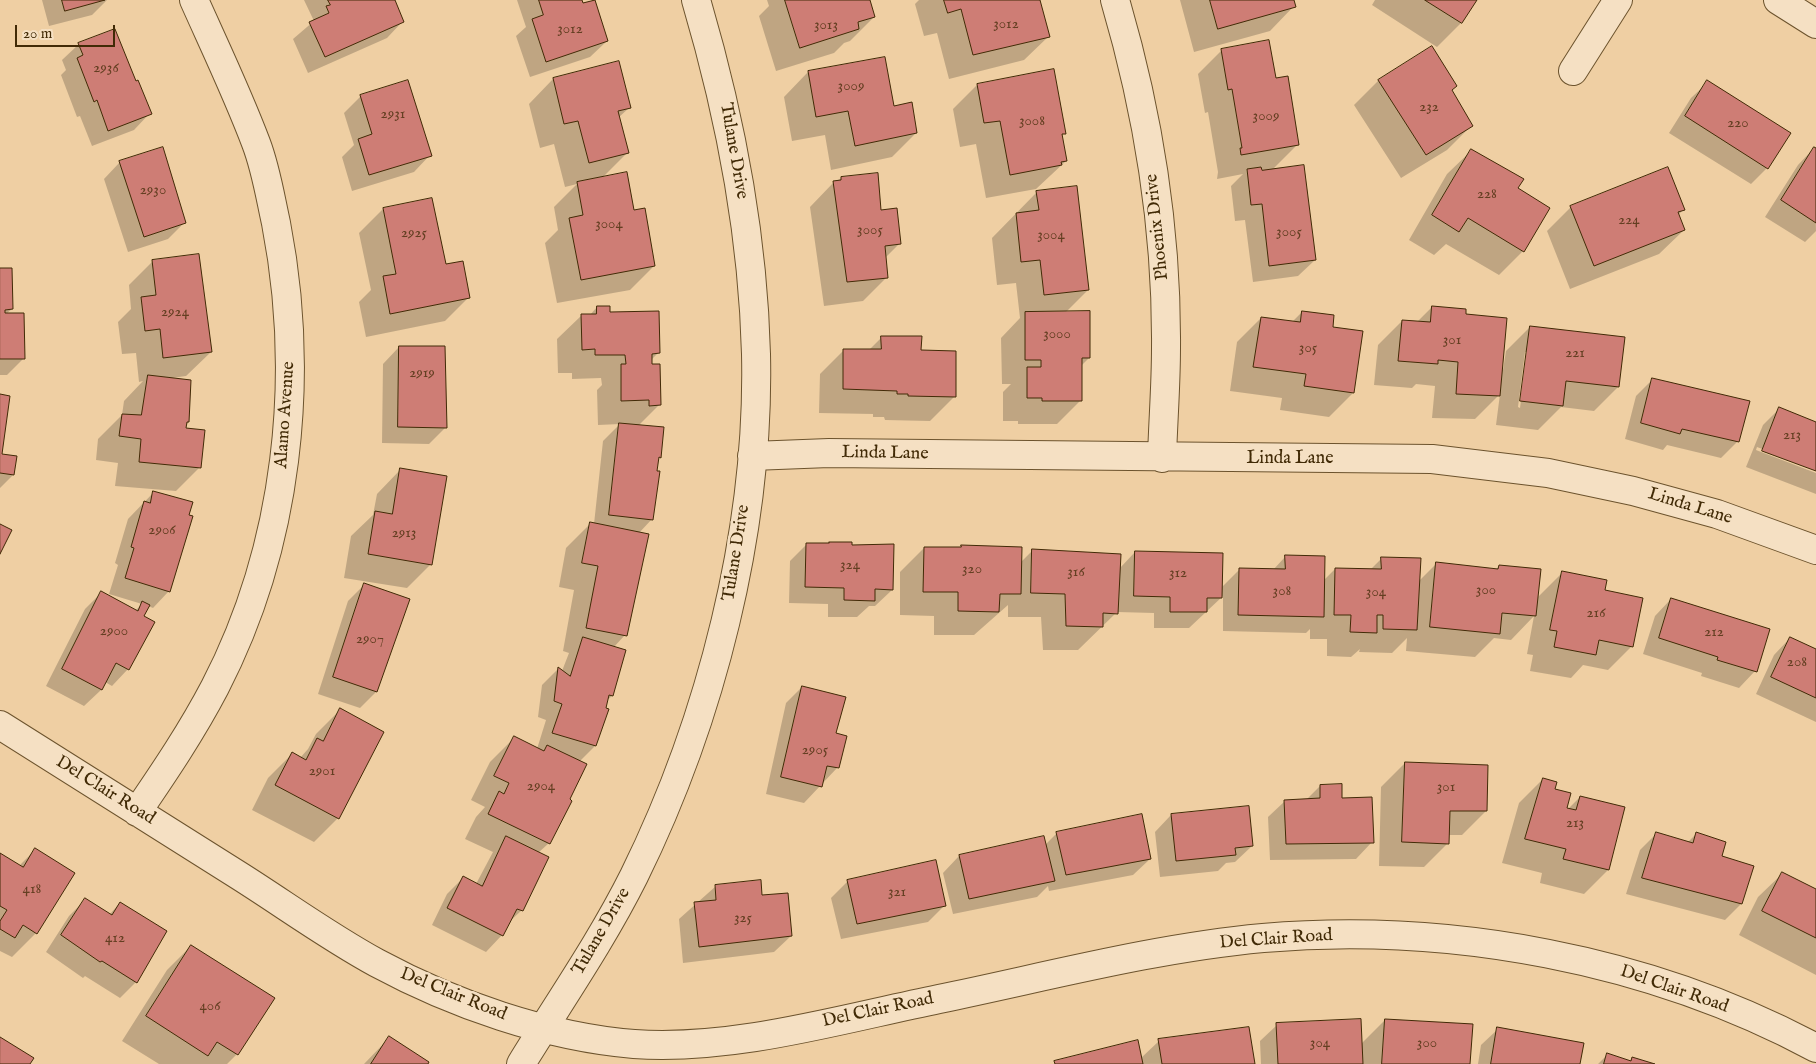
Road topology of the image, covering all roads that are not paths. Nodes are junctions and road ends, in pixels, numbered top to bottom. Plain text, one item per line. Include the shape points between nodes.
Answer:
1 (194, 0) edge
2 (696, 0) edge
3 (1115, 0) edge
4 (1618, 0) edge
5 (1778, 0) edge
6 (1816, 24) edge
7 (1573, 71) dead end
8 (752, 456) junction
9 (1162, 458) junction
10 (1816, 550) edge
11 (0, 725) edge
12 (137, 812) junction
13 (543, 1029) junction
14 (1816, 1048) edge
15 (521, 1064) edge

1 - 12 street, Alamo Avenue via 257,144 267,180 284,267 290,342 290,406 282,481 262,568 241,627 216,686 185,741
2 - 8 street, Tulane Drive via 719,78 738,170 750,262 756,355
3 - 9 street, Phoenix Drive via 1127,41 1149,149 1163,259 1166,348
4 - 7 street
5 - 6 street
8 - 9 street, Linda Lane
8 - 13 street, Tulane Drive via 741,546 697,725 668,802 634,876 595,949
9 - 10 street, Linda Lane via 1432,460 1548,473 1633,491 1717,514
11 - 12 street, Del Clair Road
12 - 13 street, Del Clair Road via 377,963 478,1009
13 - 14 street, Del Clair Road via 630,1044 676,1045 749,1038 1164,952 1263,938 1366,934 1453,939 1538,951 1623,971 1704,998
13 - 15 street, Tulane Drive

